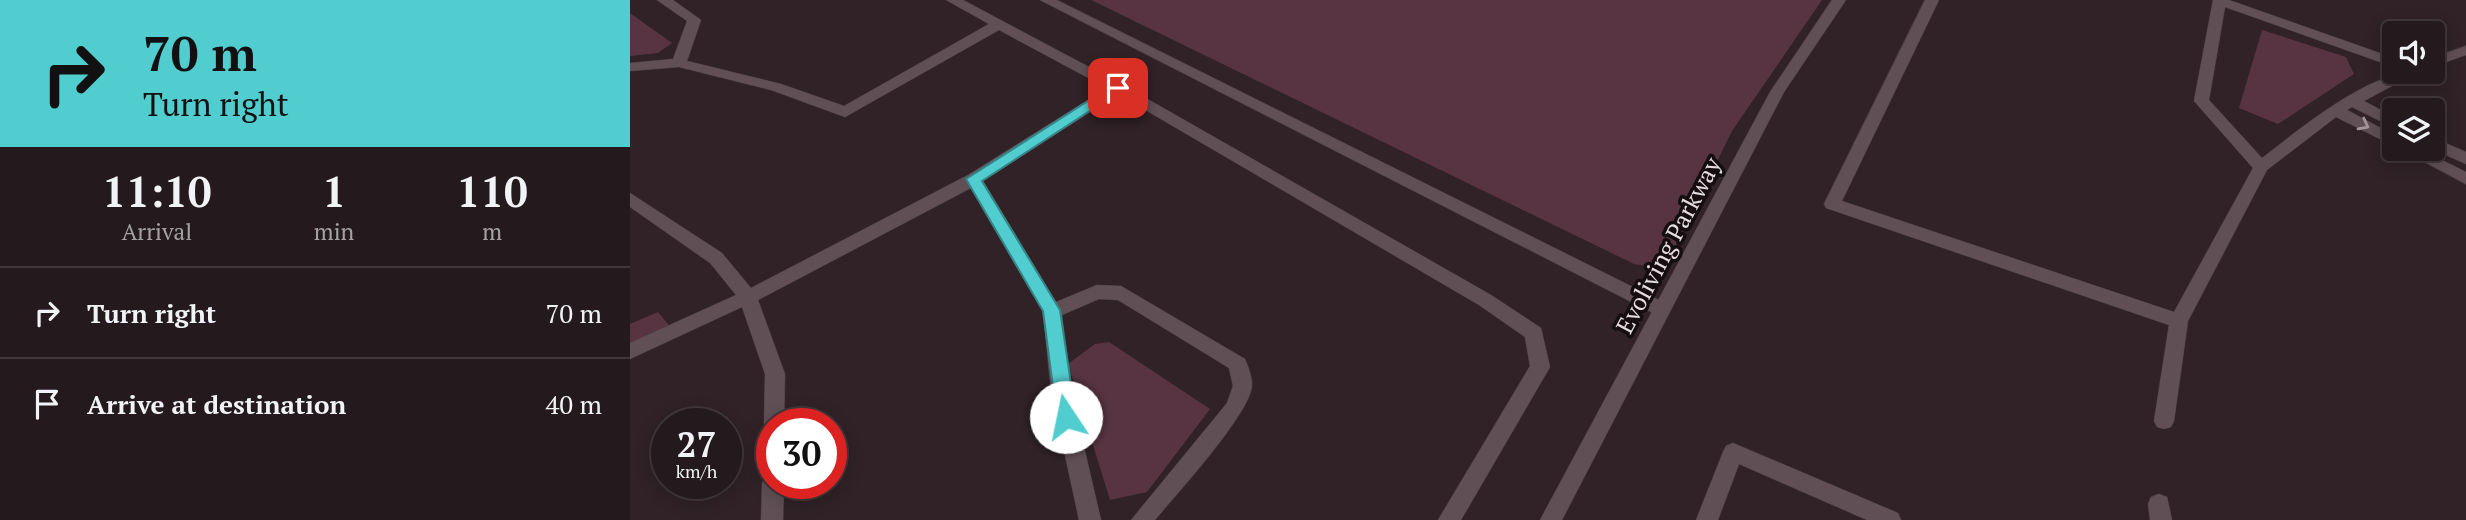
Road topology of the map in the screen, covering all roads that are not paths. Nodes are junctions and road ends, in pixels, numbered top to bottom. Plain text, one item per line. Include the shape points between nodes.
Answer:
1 (664, 0) edge
2 (953, 0) edge
3 (1047, 0) edge
4 (1839, 0) edge
5 (1932, 0) edge
6 (2219, 0) edge
7 (999, 24) junction
8 (2466, 50) edge
9 (2445, 58) edge
10 (2382, 59) edge
11 (679, 63) junction
12 (630, 67) edge
13 (2387, 84) edge
14 (1118, 88) junction
15 (2352, 101) junction
16 (2335, 110) junction
17 (2382, 116) edge
18 (2382, 135) edge
19 (2445, 148) edge
20 (2466, 159) edge
21 (2431, 161) edge
22 (2261, 167) junction
23 (974, 179) junction
24 (2466, 179) edge
25 (630, 199) edge
26 (748, 296) junction
27 (1661, 309) junction
28 (1052, 310) junction
29 (2179, 321) junction
30 (630, 351) edge
31 (774, 408) edge
32 (2164, 421) dead end
33 (773, 499) edge
34 (772, 520) edge
35 (1090, 520) edge
36 (1142, 520) edge
37 (1449, 520) edge
38 (1551, 520) edge
39 (1707, 520) edge
40 (1890, 520) edge

1 - 11 street via 694,20
2 - 7 street
3 - 27 street
4 - 27 street, Evoliving Parkway via 1777,92
5 - 29 street via 1832,204
6 - 10 street
6 - 22 street via 2201,102
7 - 11 street via 845,112 776,87
7 - 14 street
8 - 9 street
11 - 12 street
13 - 15 street
14 - 23 street
14 - 37 street via 1485,300 1534,333 1540,367
15 - 16 street
15 - 17 street
16 -> 18 street
16 - 22 street
19 - 20 street
21 - 24 street
22 - 29 street
23 - 26 street
23 - 28 street
25 - 26 street via 716,258
26 - 30 street
26 - 31 street via 775,374
27 - 38 street, Evoliving Parkway
28 - 35 street via 1060,391
28 - 36 street via 1097,292 1121,293 1238,364 1243,386 1235,407
29 - 32 street
33 - 34 street
39 - 40 street via 1733,452

